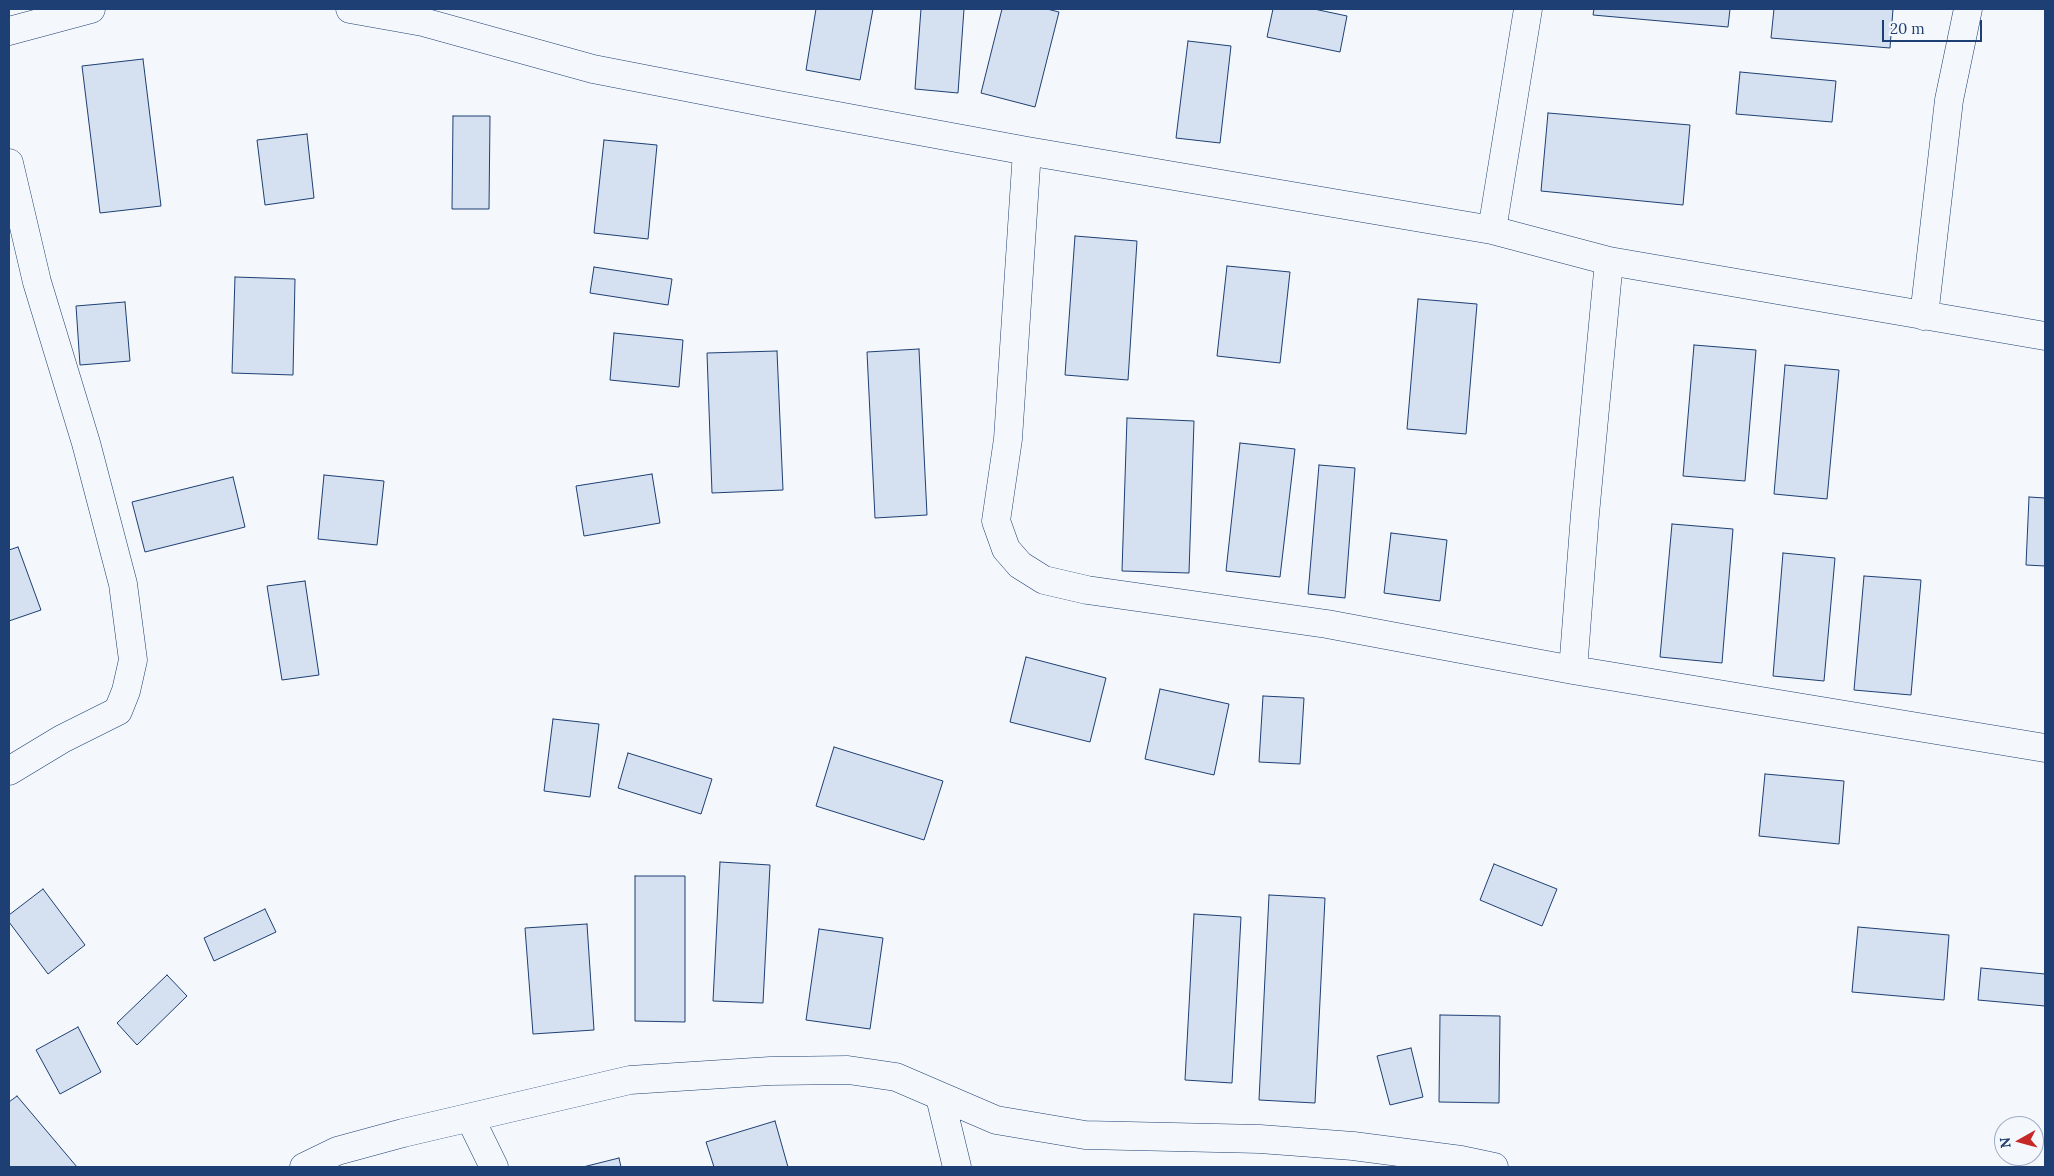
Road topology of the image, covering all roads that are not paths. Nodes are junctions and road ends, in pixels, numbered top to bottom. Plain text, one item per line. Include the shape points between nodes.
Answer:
1 (91, 9) edge
2 (350, 9) edge
3 (1528, 9) edge
4 (1968, 9) edge
5 (9, 31) edge
6 (1027, 151) junction
7 (9, 163) edge
8 (1492, 230) junction
9 (1609, 262) junction
10 (1924, 316) junction
11 (2045, 336) edge
12 (1573, 670) junction
13 (2045, 748) edge
14 (9, 771) edge
15 (940, 1097) junction
16 (470, 1118) junction
17 (1462, 1164) edge
18 (304, 1167) edge
19 (494, 1167) edge
20 (957, 1167) edge
21 (1494, 1167) edge

1 - 5 street
2 - 6 street via 423,22 593,69
3 - 8 street
4 - 10 street via 1949,100
6 - 8 street
6 - 12 street via 1008,439 996,521 1006,548 1020,565 1044,580 1087,590 1326,624
7 - 14 street via 37,282 86,443 123,584 133,660 118,711
8 - 9 street
9 - 10 street
9 - 12 street
10 - 11 street
12 - 13 street
15 - 16 street via 896,1077 848,1070 770,1071 630,1080
15 - 17 street via 996,1120 1085,1135 1269,1140 1353,1146
15 - 20 street
16 - 18 street via 337,1151
16 - 19 street
17 - 21 street

